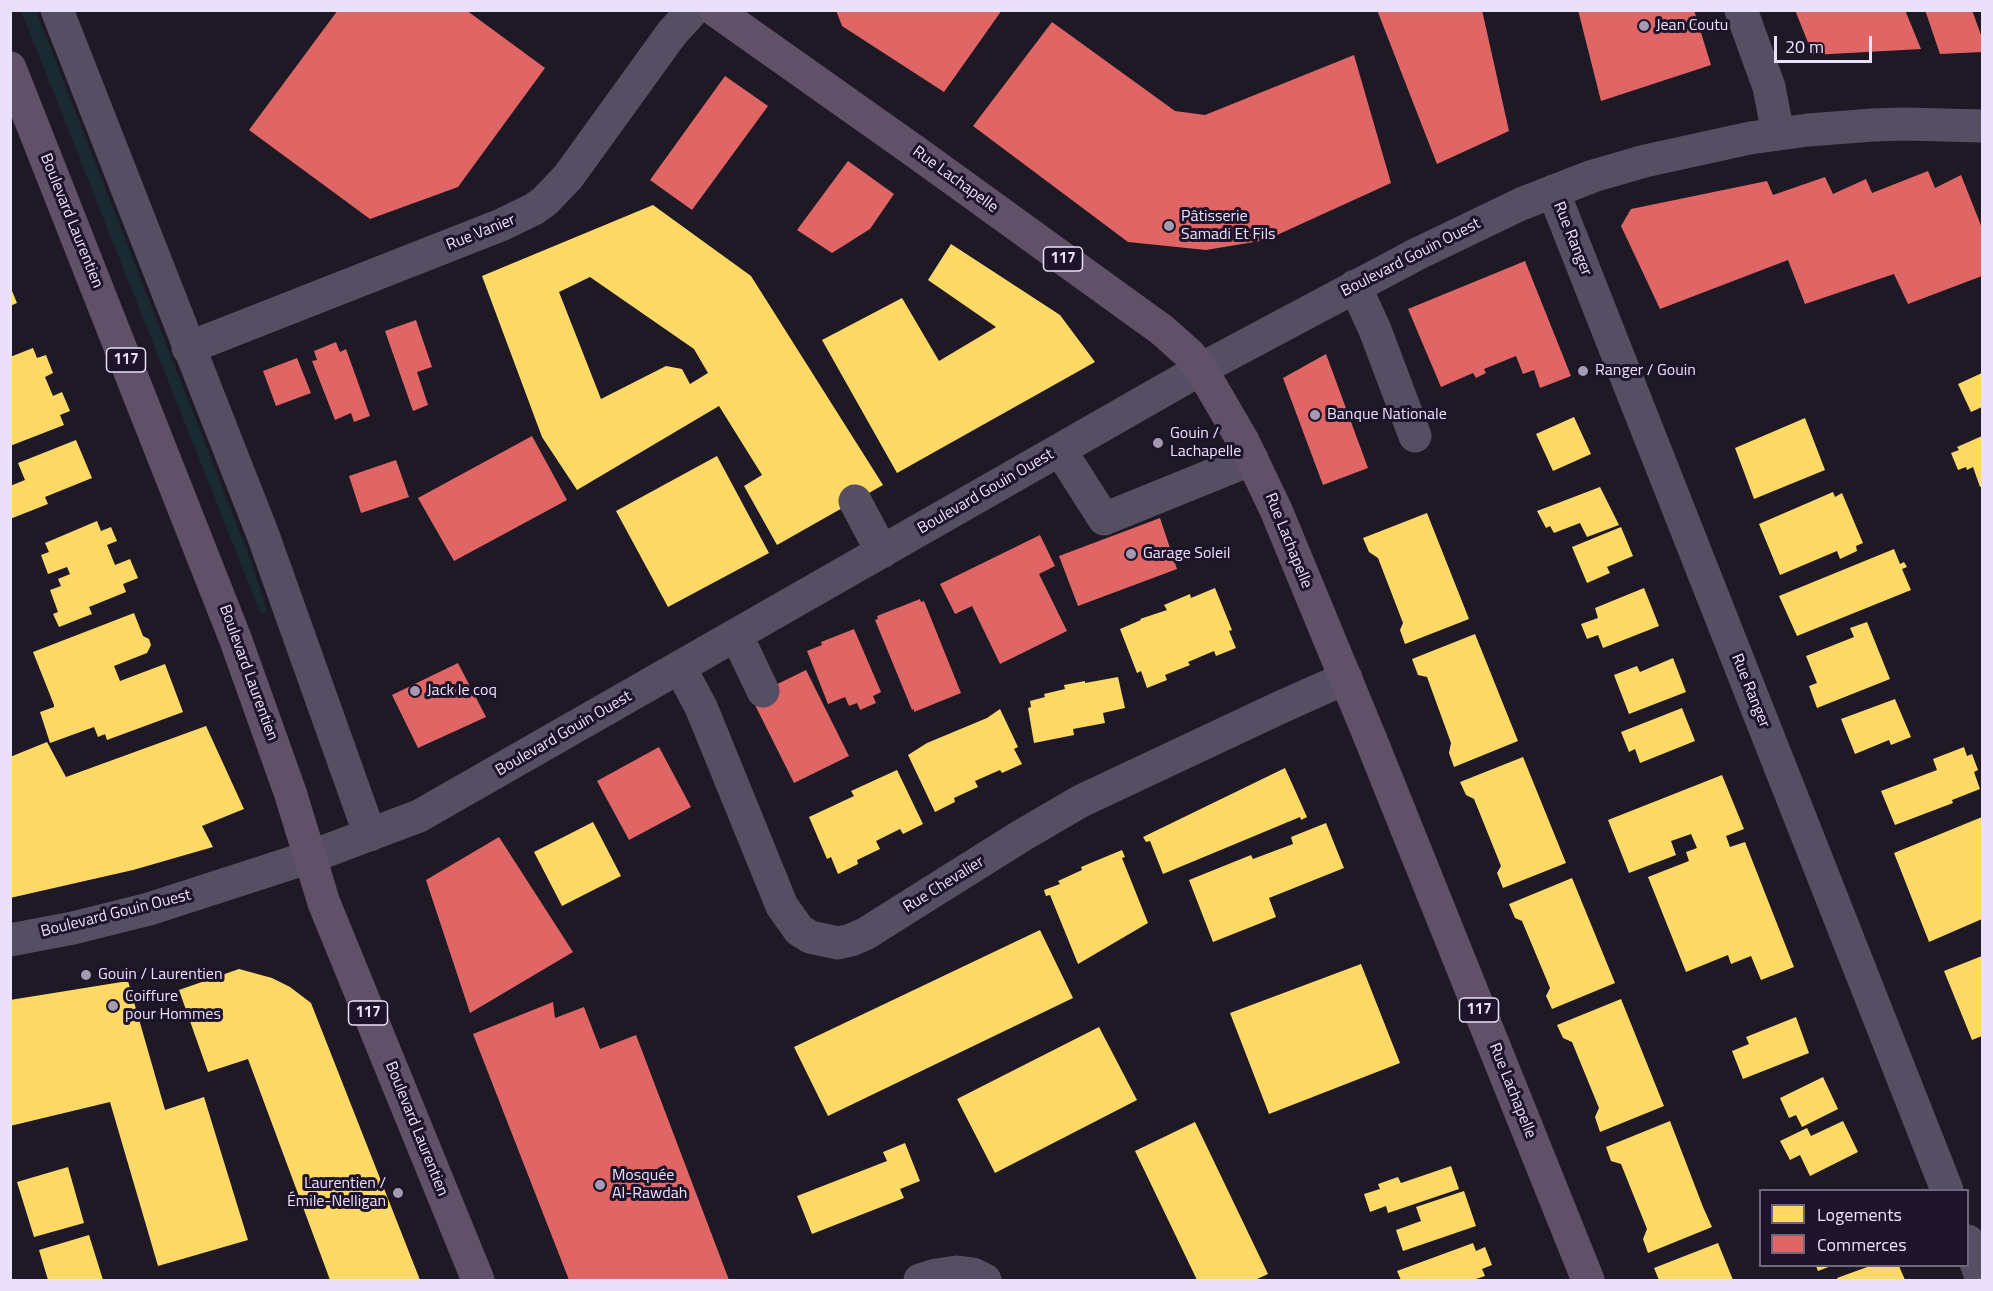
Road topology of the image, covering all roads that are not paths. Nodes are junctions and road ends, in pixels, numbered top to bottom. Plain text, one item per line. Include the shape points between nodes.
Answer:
1 (57, 10) edge
2 (693, 10) edge
3 (715, 10) edge
4 (1741, 10) edge
5 (10, 68) edge
6 (1983, 126) edge
7 (1778, 134) junction
8 (1553, 191) junction
9 (1355, 286) junction
10 (188, 348) junction
11 (1201, 369) junction
12 (1415, 436) dead end
13 (1060, 450) junction
14 (1251, 459) junction
15 (855, 501) dead end
16 (882, 552) junction
17 (735, 636) junction
18 (680, 668) junction
19 (1346, 678) junction
20 (763, 691) dead end
21 (370, 835) junction
22 (310, 857) junction
23 (10, 940) edge
24 (1946, 1189) edge
25 (1969, 1244) edge
26 (1983, 1280) edge
27 (478, 1281) edge
28 (920, 1281) edge
29 (985, 1281) edge
30 (1588, 1281) edge

1 - 10 street
2 - 10 street, Rue Vanier via 672,33 568,177 534,209
3 - 11 main road, Rue Lachapelle / 117 via 1162,330
4 - 7 street via 1769,87
5 - 22 main road, Boulevard Laurentien / 117 via 204,556 270,732
6 - 7 street, Boulevard Gouin Ouest via 1904,124
7 - 8 street, Boulevard Gouin Ouest via 1645,161
8 - 9 street, Boulevard Gouin Ouest
8 - 24 street, Rue Ranger
9 - 11 street, Boulevard Gouin Ouest
9 - 12 street
10 - 21 street via 262,535
11 - 13 street, Boulevard Gouin Ouest
11 - 14 main road, Rue Lachapelle / 117
13 - 14 street via 1104,519
13 - 16 street, Boulevard Gouin Ouest
14 - 19 main road, Rue Lachapelle / 117
15 - 16 street
16 - 17 street, Boulevard Gouin Ouest
17 - 18 street, Boulevard Gouin Ouest
17 - 20 street
18 - 19 street, Rue Chevalier via 705,718 782,906 799,930 810,937 838,943 865,934 1081,801
18 - 21 street, Boulevard Gouin Ouest via 419,816
19 - 30 main road, Rue Lachapelle / 117
21 - 22 street, Boulevard Gouin Ouest
22 - 23 street, Boulevard Gouin Ouest via 149,909
22 - 27 main road, Boulevard Laurentien / 117 via 324,903
25 - 26 street
28 - 29 street via 957,1272

